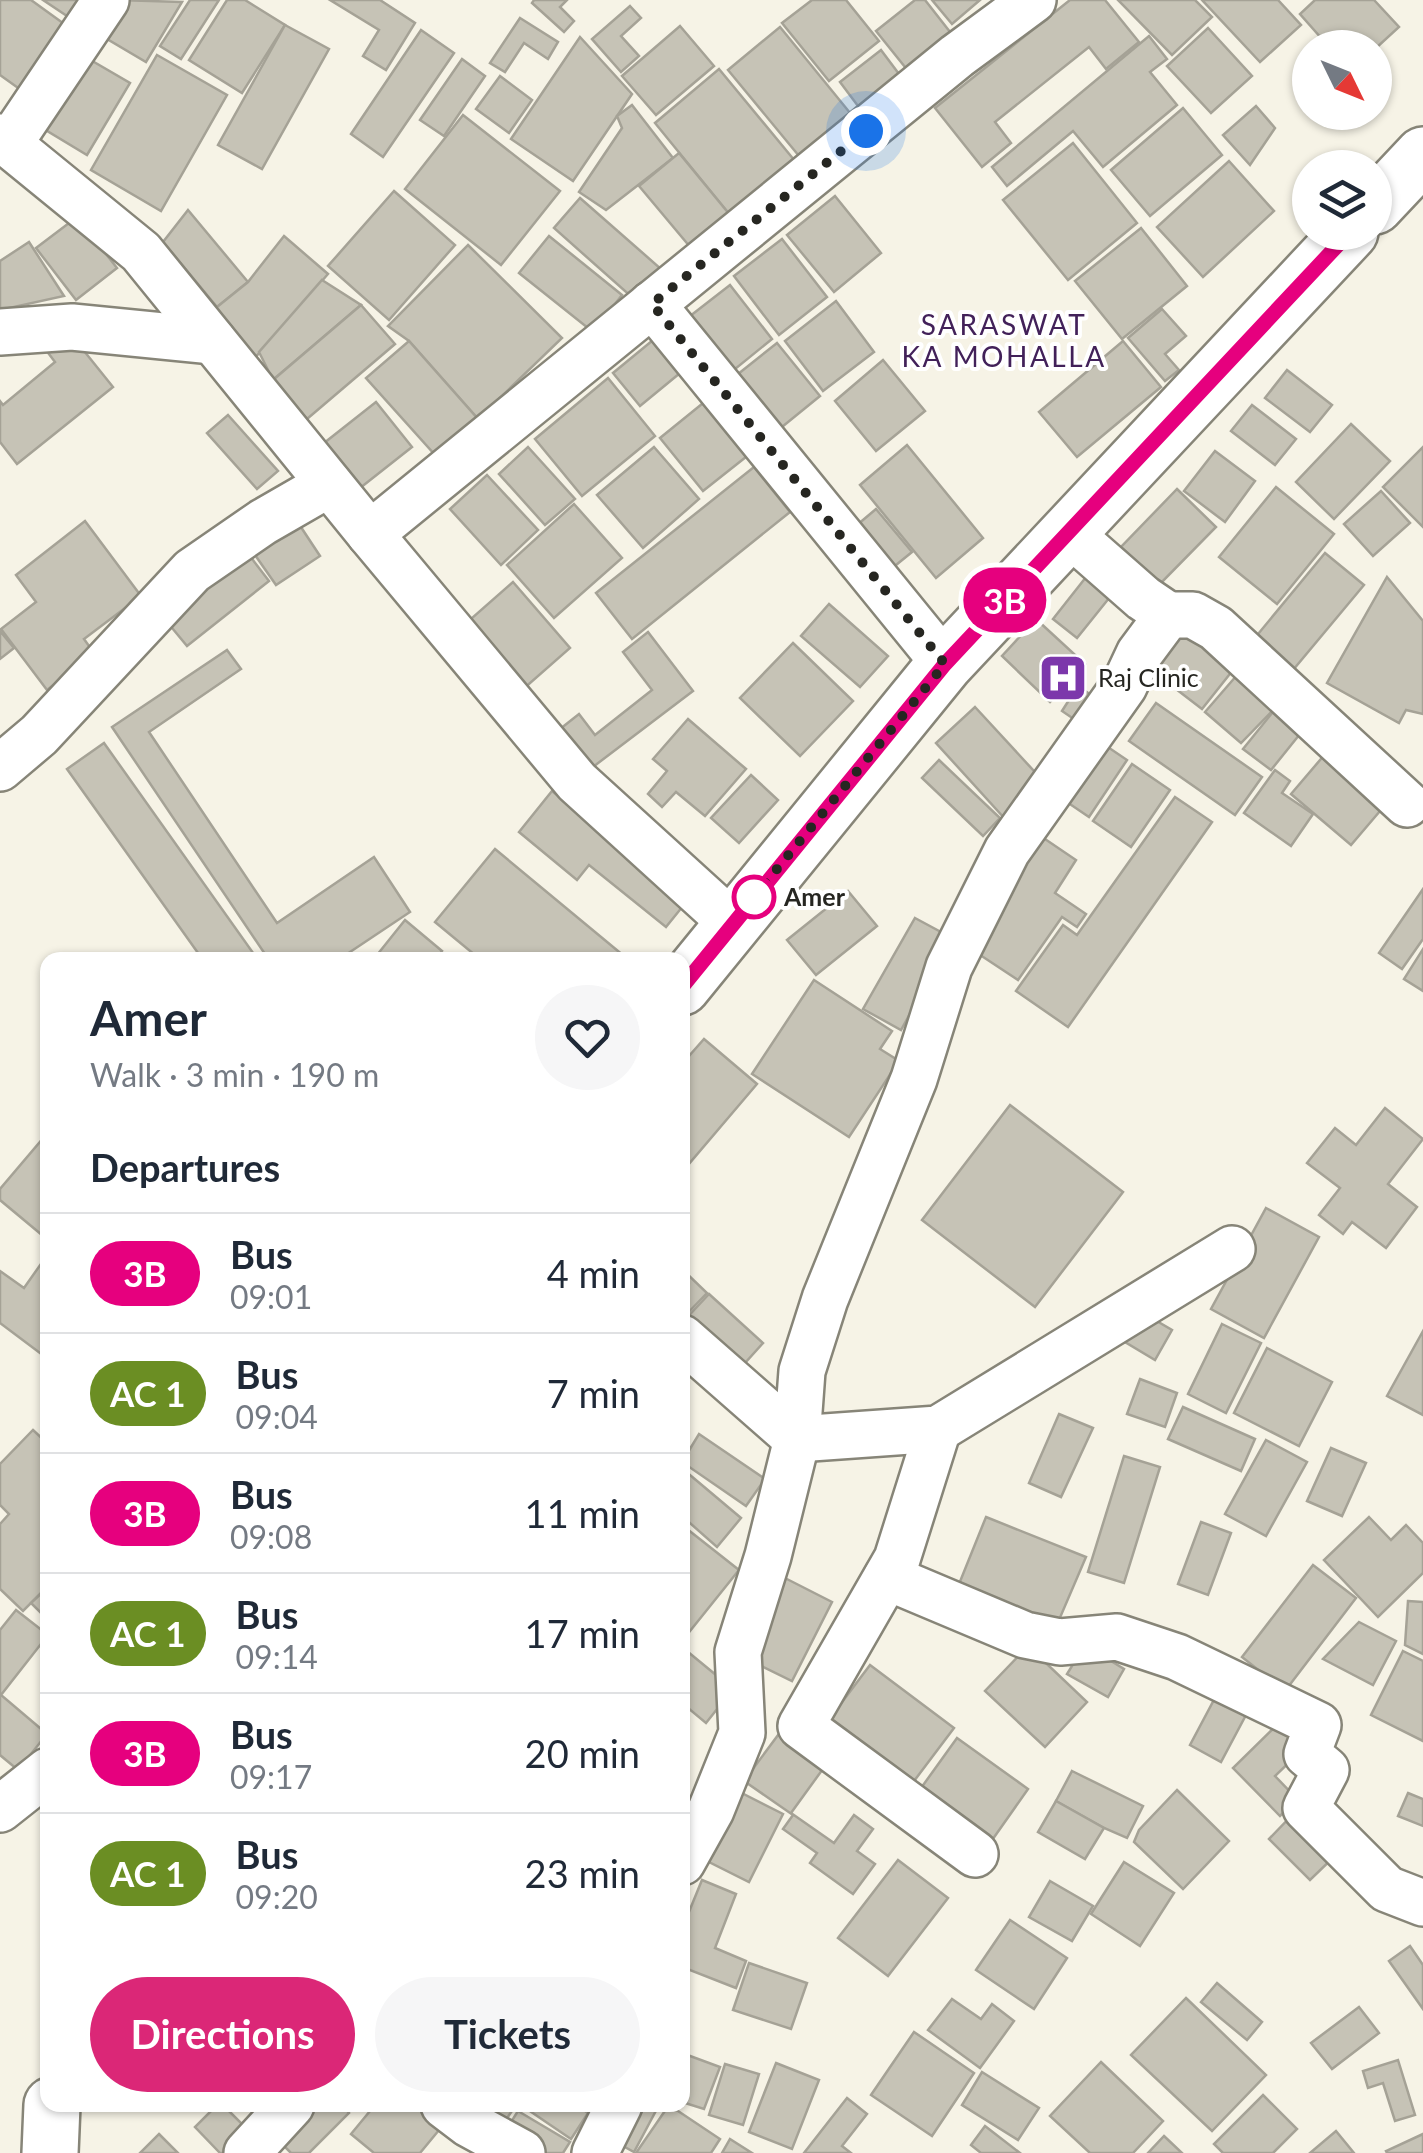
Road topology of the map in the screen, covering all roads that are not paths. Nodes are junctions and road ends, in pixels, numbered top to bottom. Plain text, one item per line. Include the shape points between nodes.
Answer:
1 (106, 0) edge
2 (1033, 0) edge
3 (4, 140) edge
4 (1422, 158) edge
5 (1392, 189) edge
6 (1333, 250) edge
7 (652, 304) junction
8 (0, 332) edge
9 (213, 341) junction
10 (328, 484) junction
11 (1069, 533) junction
12 (370, 534) junction
13 (1168, 615) junction
14 (945, 664) junction
15 (0, 768) edge
16 (1408, 804) dead end
17 (732, 923) junction
18 (690, 977) edge
19 (1232, 1249) dead end
20 (690, 1345) edge
21 (938, 1429) junction
22 (797, 1439) junction
23 (887, 1577) junction
24 (40, 1777) edge
25 (0, 1809) edge
26 (690, 1848) edge
27 (975, 1854) dead end
28 (1423, 1903) edge
29 (52, 2112) edge
30 (285, 2112) edge
31 (453, 2112) edge
32 (616, 2112) edge
33 (50, 2153) edge
34 (247, 2153) edge
35 (522, 2153) edge
36 (596, 2153) edge

1 - 3 street
2 - 7 street
3 - 9 street via 142,252
4 - 5 main road
6 - 11 main road
7 - 12 street
7 - 14 street
8 - 9 street via 72,326
9 - 10 street
10 - 12 street
10 - 15 street via 192,571
11 - 13 street
11 - 14 main road
12 - 17 street via 577,782
13 - 16 street via 1194,615 1216,628
13 - 22 street via 1007,852 949,967 914,1079 825,1299 802,1371
14 - 17 main road
17 - 18 main road
19 - 21 street
20 - 22 street
21 - 22 street
21 - 23 street
22 - 26 street via 738,1652 742,1732
23 - 27 street via 800,1726
23 - 28 street via 1025,1636 1060,1642 1117,1637 1177,1656 1318,1726 1307,1754 1326,1770 1306,1808 1387,1889
24 - 25 street
29 - 33 main road
30 - 34 street
31 - 35 street
32 - 36 street

